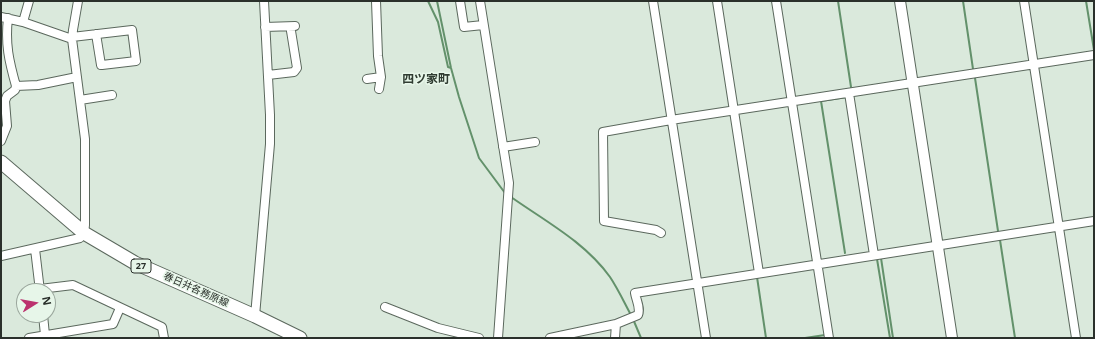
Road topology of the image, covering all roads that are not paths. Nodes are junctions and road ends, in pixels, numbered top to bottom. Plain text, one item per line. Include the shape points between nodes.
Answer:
1 (29, 1) edge
2 (78, 1) edge
3 (264, 1) edge
4 (376, 1) edge
5 (460, 1) edge
6 (480, 1) edge
7 (653, 1) edge
8 (717, 1) edge
9 (776, 1) edge
10 (900, 1) edge
11 (1024, 1) edge
12 (5, 18) edge
13 (24, 22) junction
14 (483, 25) junction
15 (265, 27) junction
16 (96, 34) junction
17 (72, 38) junction
18 (1094, 55) edge
19 (1034, 64) junction
20 (268, 76) junction
21 (381, 77) junction
22 (77, 78) junction
23 (367, 79) dead end
24 (913, 83) junction
25 (16, 86) junction
26 (379, 89) dead end
27 (849, 93) junction
28 (112, 95) dead end
29 (80, 100) junction
30 (792, 102) junction
31 (734, 110) junction
32 (671, 120) junction
33 (1, 141) edge
34 (535, 142) dead end
35 (503, 147) junction
36 (1, 162) edge
37 (1094, 221) edge
38 (1059, 226) junction
39 (661, 232) dead end
40 (84, 233) junction
41 (938, 245) junction
42 (35, 249) junction
43 (874, 255) junction
44 (1, 256) edge
45 (817, 264) junction
46 (759, 273) junction
47 (39, 283) edge
48 (697, 283) junction
49 (56, 288) edge
50 (385, 307) dead end
51 (120, 308) junction
52 (255, 316) junction
53 (44, 323) edge
54 (616, 324) junction
55 (45, 335) junction
56 (292, 336) edge
57 (29, 338) edge
58 (164, 338) edge
59 (479, 338) edge
60 (498, 338) edge
61 (550, 338) edge
62 (616, 338) edge
63 (706, 338) edge
64 (828, 338) edge
65 (952, 338) edge
66 (1076, 338) edge

1 - 13 street
2 - 17 street
3 - 15 street
4 - 21 street
5 - 14 street via 464,28
6 - 14 street
7 - 32 street
8 - 31 street
9 - 30 street
10 - 24 street
11 - 19 street
12 - 13 street
12 - 25 street via 7,50
13 - 17 street
14 - 35 street
15 - 20 street
15 - 20 street via 293,28 297,68 294,72
16 - 16 street via 132,30 136,61 101,65
16 - 17 street
17 - 22 street
18 - 19 street
19 - 24 street
19 - 38 street
20 - 52 street via 270,144
21 - 23 street
21 - 26 street
22 - 25 street
22 - 29 street
24 - 27 street
24 - 41 street
25 - 33 street via 5,101 7,126
27 - 30 street
27 - 43 street
28 - 29 street
29 - 40 street via 85,139
30 - 31 street
30 - 45 street
31 - 32 street
31 - 46 street
32 - 39 street via 603,132 604,222
32 - 48 street
34 - 35 street
35 - 60 street via 509,183
36 - 40 main road, 春日井各務原線 / 27
37 - 38 street
38 - 41 street
38 - 66 street
40 - 42 street via 80,238
40 - 52 main road, 春日井各務原線 / 27 via 135,263
41 - 43 street
41 - 65 street
42 - 44 street
42 - 47 street
43 - 45 street
45 - 46 street
45 - 64 street
46 - 48 street
48 - 54 street via 635,292 638,315
48 - 63 street
49 - 51 street via 73,285
50 - 59 street via 438,328
51 - 55 street via 113,324
51 - 58 street via 162,327
52 - 56 main road, 春日井各務原線 / 27
53 - 55 street
54 - 61 street
54 - 62 street
55 - 57 street

